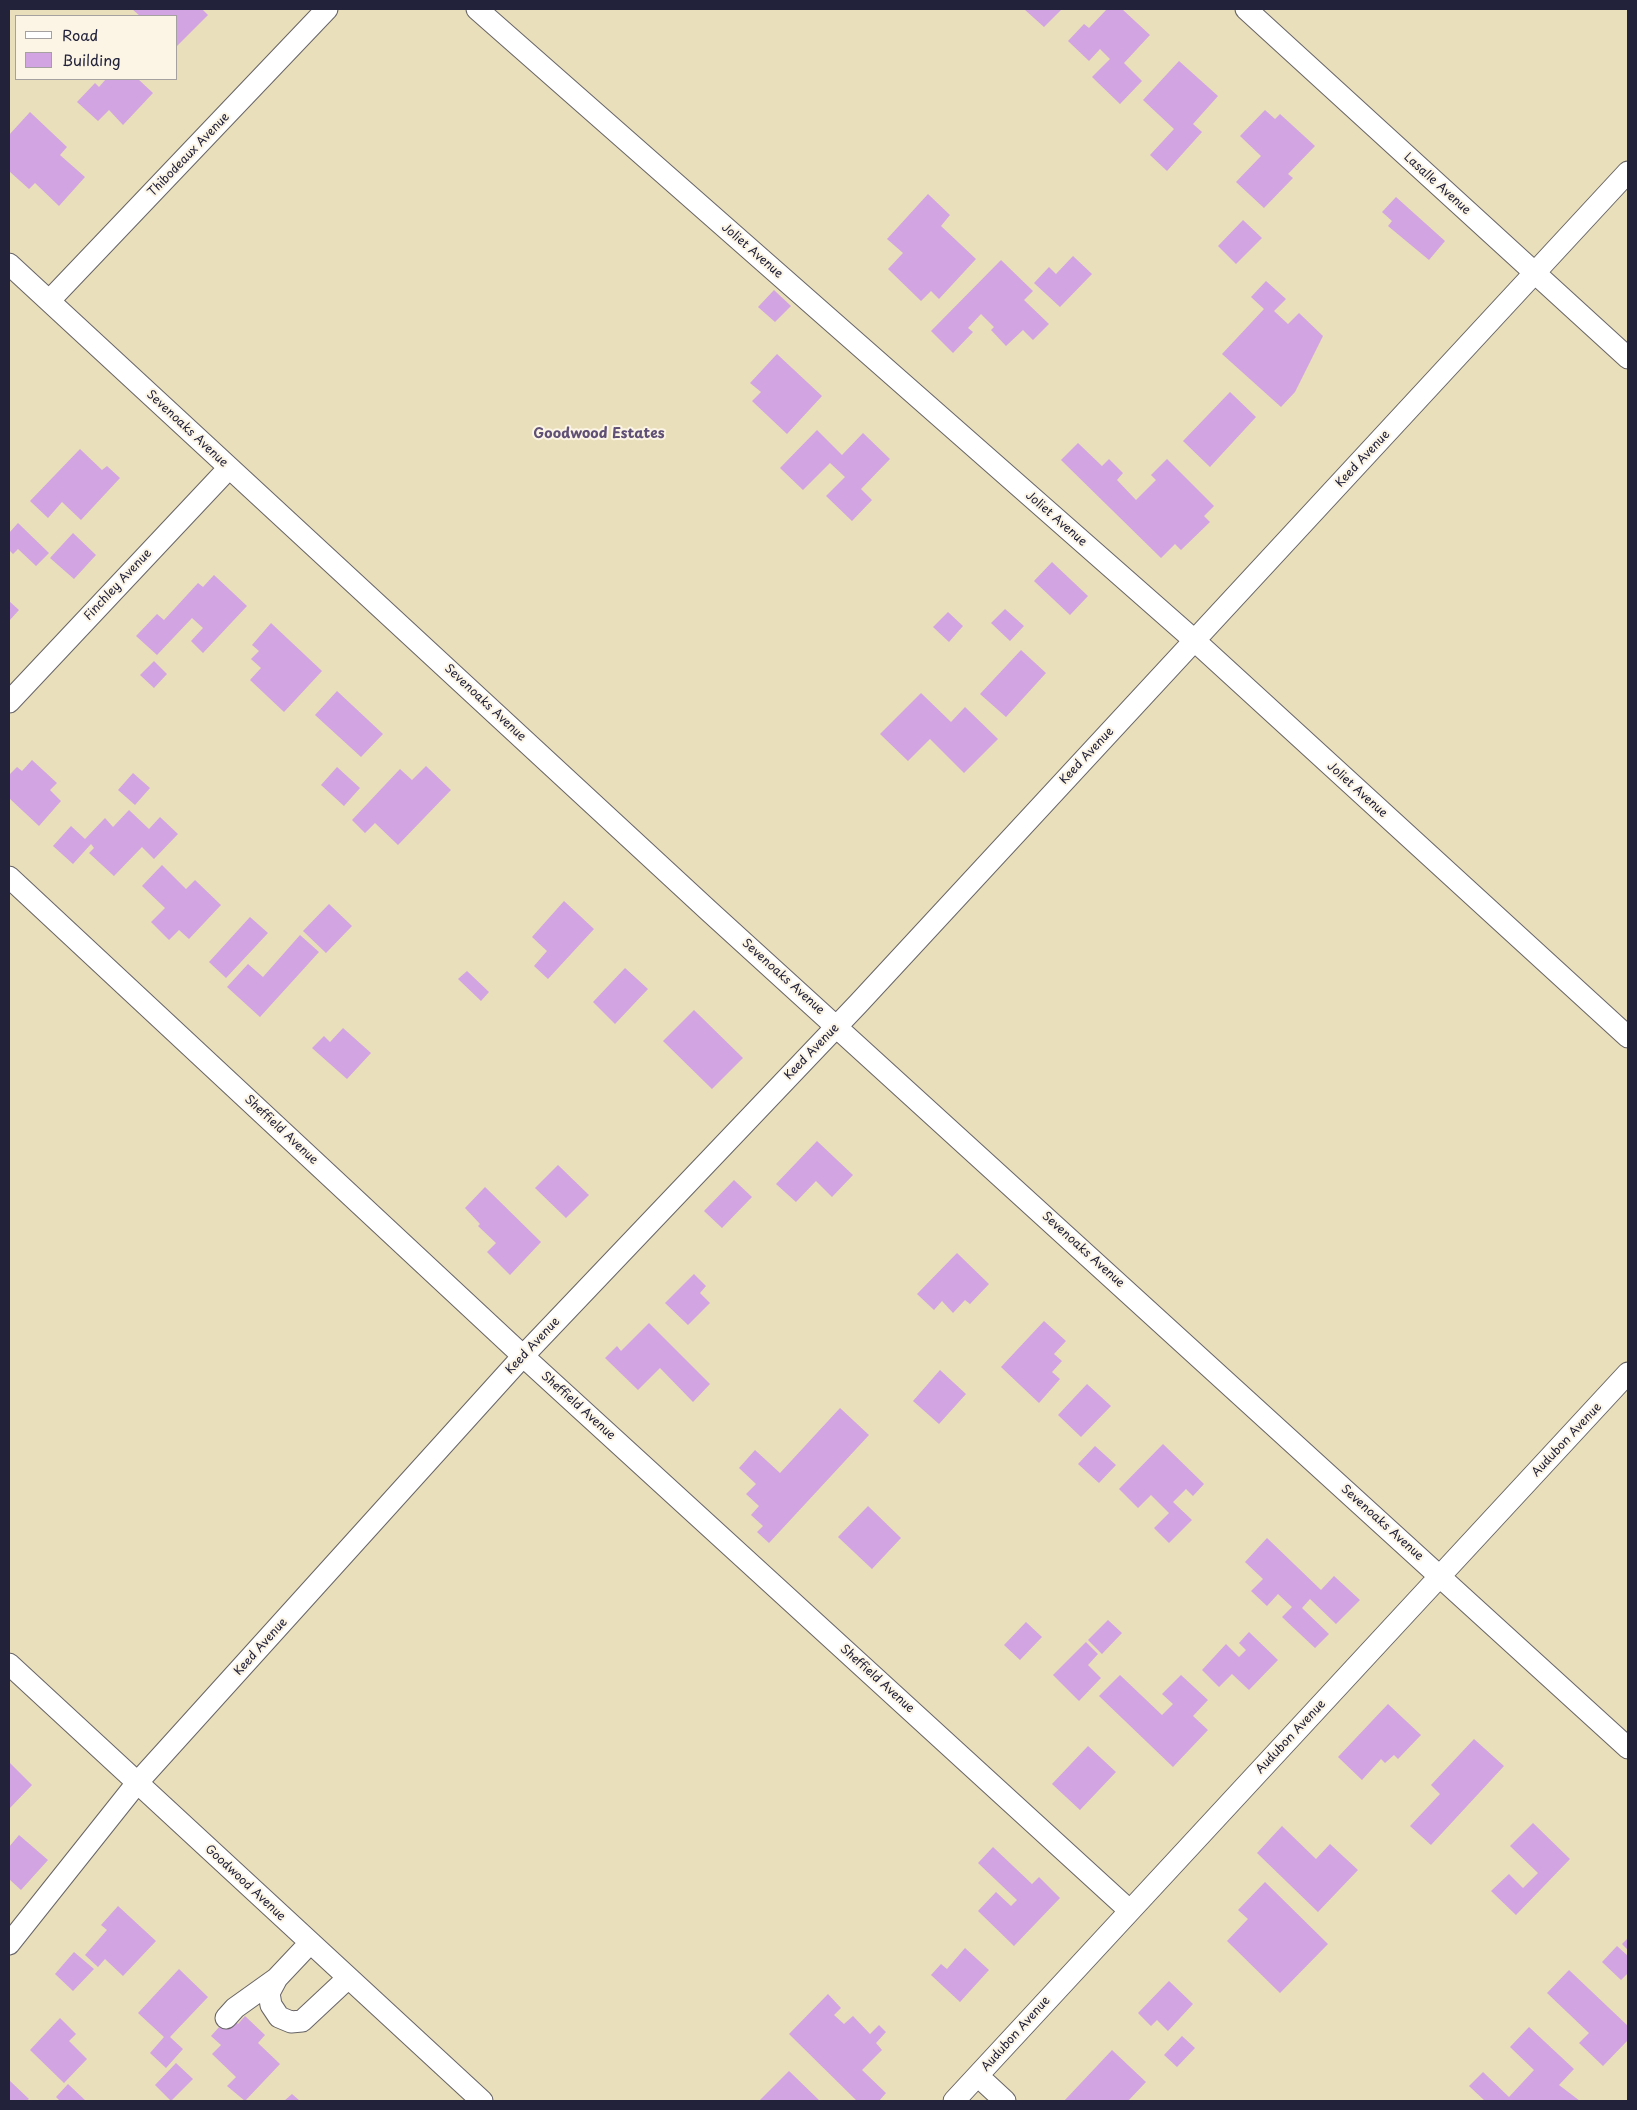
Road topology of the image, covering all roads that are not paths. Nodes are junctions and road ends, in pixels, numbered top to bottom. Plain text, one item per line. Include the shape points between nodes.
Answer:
1 (328, 9) edge
2 (477, 9) edge
3 (1246, 9) edge
4 (1628, 172) edge
5 (9, 264) edge
6 (1536, 274) junction
7 (50, 300) junction
8 (1628, 358) edge
9 (228, 469) junction
10 (1194, 640) junction
11 (9, 702) edge
12 (9, 876) edge
13 (837, 1026) junction
14 (1628, 1037) edge
15 (523, 1356) junction
16 (1628, 1373) edge
17 (1441, 1577) junction
18 (9, 1664) edge
19 (1628, 1748) edge
20 (138, 1783) junction
21 (1130, 1910) junction
22 (310, 1943) junction
23 (9, 1944) edge
24 (277, 1978) junction
25 (348, 1978) junction
26 (226, 2018) dead end
27 (978, 2076) junction
28 (482, 2101) edge
29 (954, 2101) edge
30 (1005, 2101) edge

1 - 7 street, Thibodeaux Avenue
2 - 10 street, Joliet Avenue
3 - 6 street, Lasalle Avenue
4 - 6 street, Keed Avenue
5 - 7 street, Sevenoaks Avenue
6 - 8 street, Lasalle Avenue
6 - 10 street, Keed Avenue
7 - 9 street, Sevenoaks Avenue
9 - 11 street, Finchley Avenue
9 - 13 street, Sevenoaks Avenue
10 - 13 street, Keed Avenue
10 - 14 street, Joliet Avenue
12 - 15 street, Sheffield Avenue
13 - 15 street, Keed Avenue
13 - 17 street, Sevenoaks Avenue
15 - 20 street, Keed Avenue
15 - 21 street, Sheffield Avenue
16 - 17 street, Audubon Avenue
17 - 19 street, Sevenoaks Avenue
17 - 21 street, Audubon Avenue
18 - 20 street, Goodwood Avenue
20 - 22 street, Goodwood Avenue
20 - 23 street, Keed Avenue
21 - 27 street, Audubon Avenue
22 - 24 street
22 - 25 street, Goodwood Avenue
24 - 25 street via 269,1993 271,2005 278,2017 291,2022 302,2021
24 - 26 street
25 - 28 street, Goodwood Avenue
27 - 29 street, Audubon Avenue
27 - 30 street

